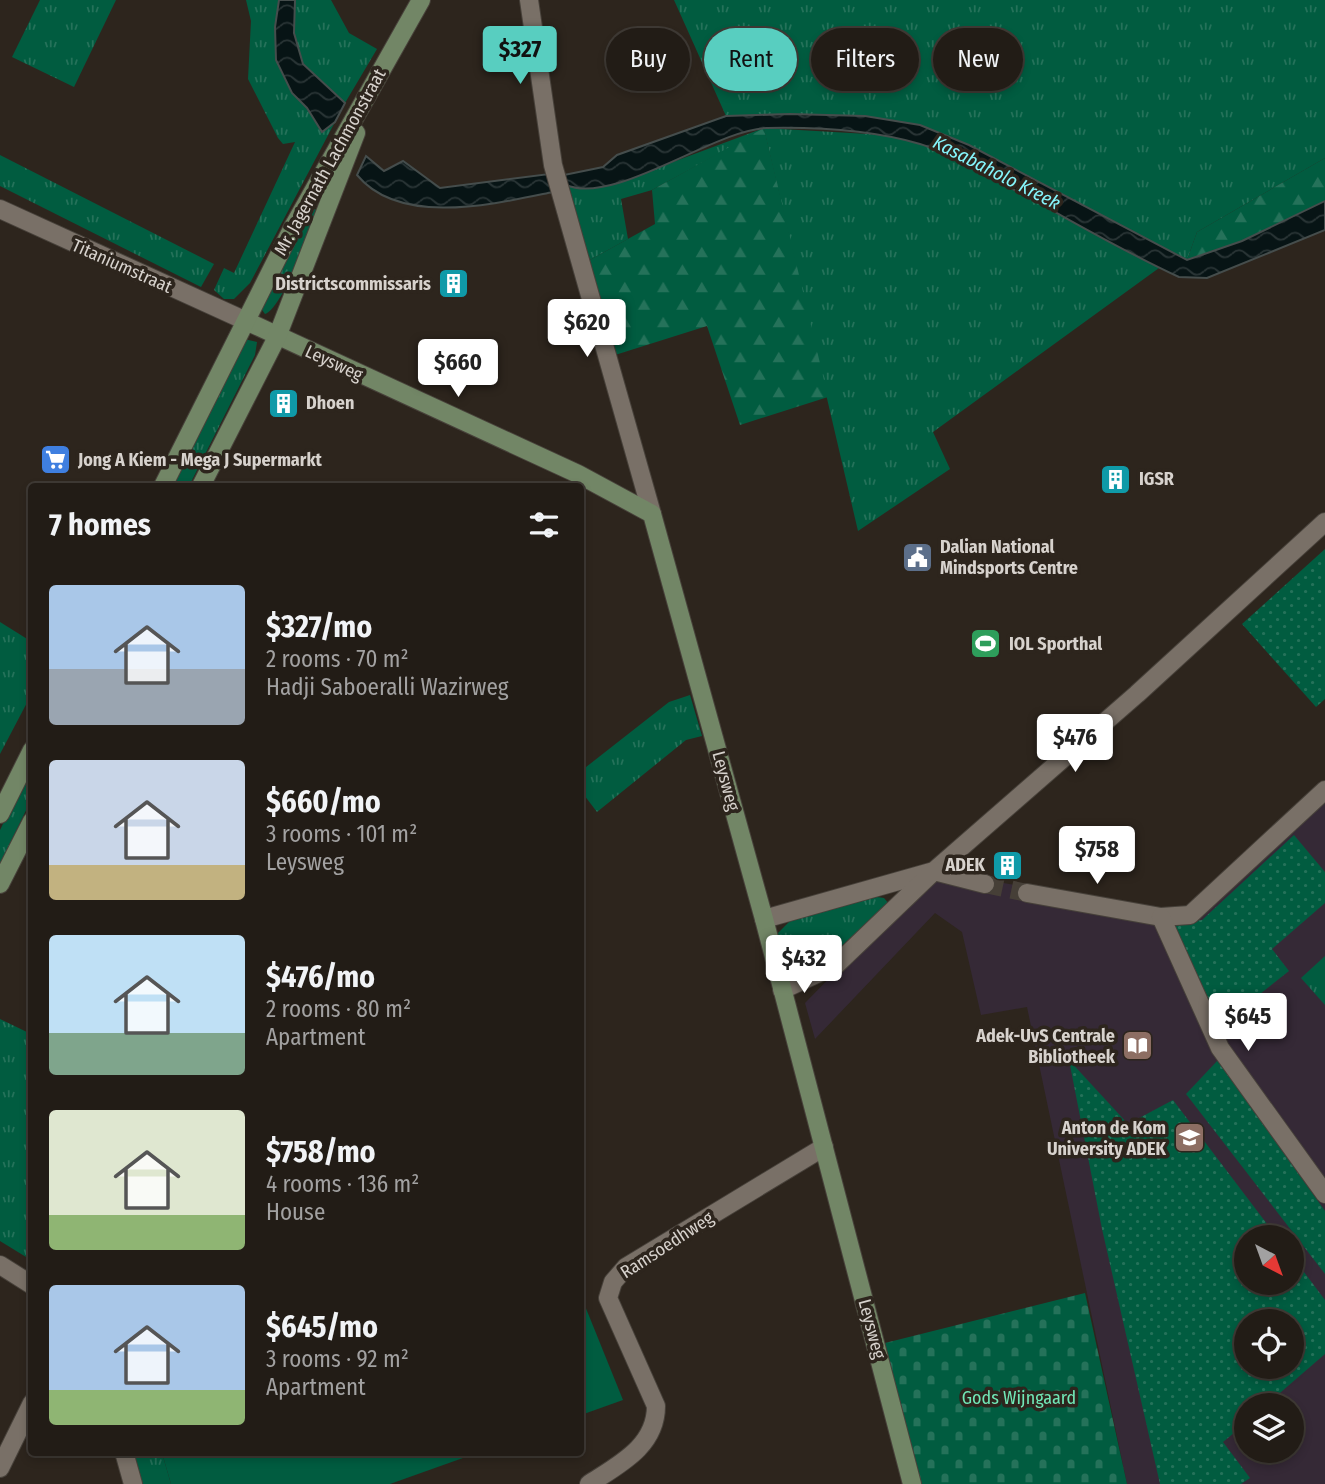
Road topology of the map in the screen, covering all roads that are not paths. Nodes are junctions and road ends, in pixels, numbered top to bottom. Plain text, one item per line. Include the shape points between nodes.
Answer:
1 (421, 0) edge
2 (529, 0) edge
3 (385, 62) junction
4 (0, 209) edge
5 (246, 321) junction
6 (277, 337) junction
7 (165, 483) edge
8 (203, 483) edge
9 (652, 513) junction
10 (1325, 522) edge
11 (28, 758) edge
12 (1325, 790) edge
13 (0, 814) edge
14 (28, 829) edge
15 (934, 871) junction
16 (0, 884) edge
17 (985, 884) tunnel mouth
18 (1027, 893) tunnel mouth
19 (1161, 917) junction
20 (764, 919) junction
21 (782, 990) junction
22 (824, 1147) junction
23 (1325, 1194) edge
24 (0, 1265) edge
25 (28, 1282) edge
26 (28, 1411) edge
27 (125, 1456) edge
28 (0, 1468) edge
29 (133, 1484) edge
30 (589, 1484) edge
31 (912, 1484) edge

1 - 3 street
2 - 9 street via 553,165
3 - 5 street, Mr. Jagernath Lachmonstraat
3 - 6 street, Mr. Jagernath Lachmonstraat
4 - 5 street, Titaniumstraat
5 - 6 street, Leysweg
5 - 7 street, Mr. Jagernath Lachmonstraat
6 - 8 street, Mr. Jagernath Lachmonstraat
6 - 9 street, Leysweg via 578,474
9 - 20 street, Leysweg
10 - 15 street
11 - 13 street
12 - 19 street via 1190,915
14 - 16 street
15 - 17 street
15 - 20 street
15 - 21 street via 835,965
18 - 19 street
19 - 23 street via 1220,1048
20 - 21 street, Leysweg
21 - 22 street, Leysweg
22 - 30 street, Ramsoedhweg via 626,1267 613,1282 608,1298 656,1406 656,1425 647,1441
22 - 31 street, Leysweg
24 - 25 street
26 - 28 street
27 - 29 street

